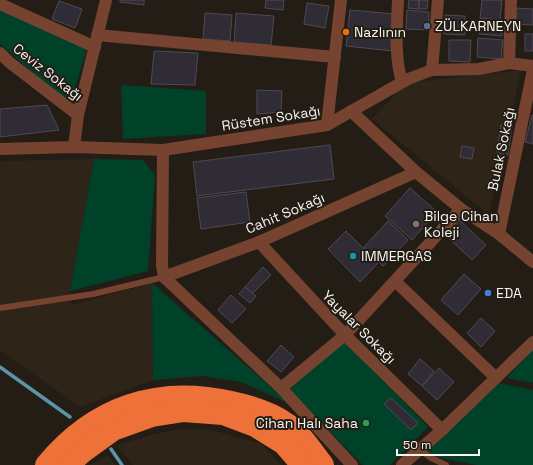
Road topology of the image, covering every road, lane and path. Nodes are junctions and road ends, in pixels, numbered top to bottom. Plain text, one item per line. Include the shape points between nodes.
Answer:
1 (106, 0) edge
2 (341, 0) edge
3 (398, 0) edge
4 (438, 0) edge
5 (511, 0) edge
6 (0, 4) edge
7 (96, 41) junction
8 (0, 53) edge
9 (335, 57) junction
10 (509, 63) junction
11 (4, 65) edge
12 (533, 66) edge
13 (432, 70) junction
14 (533, 70) edge
15 (402, 82) junction
16 (351, 111) junction
17 (78, 115) junction
18 (327, 125) junction
19 (74, 147) junction
20 (0, 149) edge
21 (163, 150) junction
22 (416, 172) junction
23 (461, 210) junction
24 (499, 234) junction
25 (259, 242) junction
26 (533, 262) edge
27 (164, 277) junction
28 (395, 281) junction
29 (0, 308) edge
30 (345, 335) junction
31 (533, 342) edge
32 (496, 378) junction
33 (281, 388) junction
34 (442, 430) junction
35 (420, 450) junction
36 (46, 465) edge
37 (68, 465) edge
38 (302, 465) edge
39 (323, 465) edge
40 (352, 465) edge
41 (402, 465) edge
42 (446, 465) edge

1 - 7 street
2 - 9 street
3 - 15 street via 397,49
4 - 13 street
5 - 10 street
6 - 7 street
7 - 9 street
7 - 17 street
8 - 11 street, Ceviz Sokağı
9 - 18 street
10 - 12 street, Rüstem Sokağı
10 - 13 street, Rüstem Sokağı via 479,69
11 - 17 street, Ceviz Sokağı
13 - 15 street, Rüstem Sokağı
14 - 24 street, Bulak Sokağı
15 - 16 street, Rüstem Sokağı
16 - 18 street, Rüstem Sokağı
16 - 22 street
17 - 19 street
18 - 21 street, Rüstem Sokağı
19 - 20 street, Rüstem Sokağı
19 - 21 street, Rüstem Sokağı
21 - 27 street
22 - 23 street
22 - 25 street, Cahit Sokağı
23 - 24 street
23 - 28 street
24 - 26 street
25 - 27 street, Cahit Sokağı
25 - 30 street, Yayalar Sokağı
27 - 29 lane via 93,294
27 - 33 street
28 - 30 street
28 - 32 street
30 - 33 street
30 - 34 street, Yayalar Sokağı
31 - 32 street
32 - 34 street
33 - 40 street
34 - 35 street
35 - 41 street
35 - 42 lane
36 - 39 highway via 84,429 113,411 149,399 184,396 217,399 255,407 287,424 308,444
37 - 38 highway via 112,430 152,416 184,411 223,414 255,426 284,444

